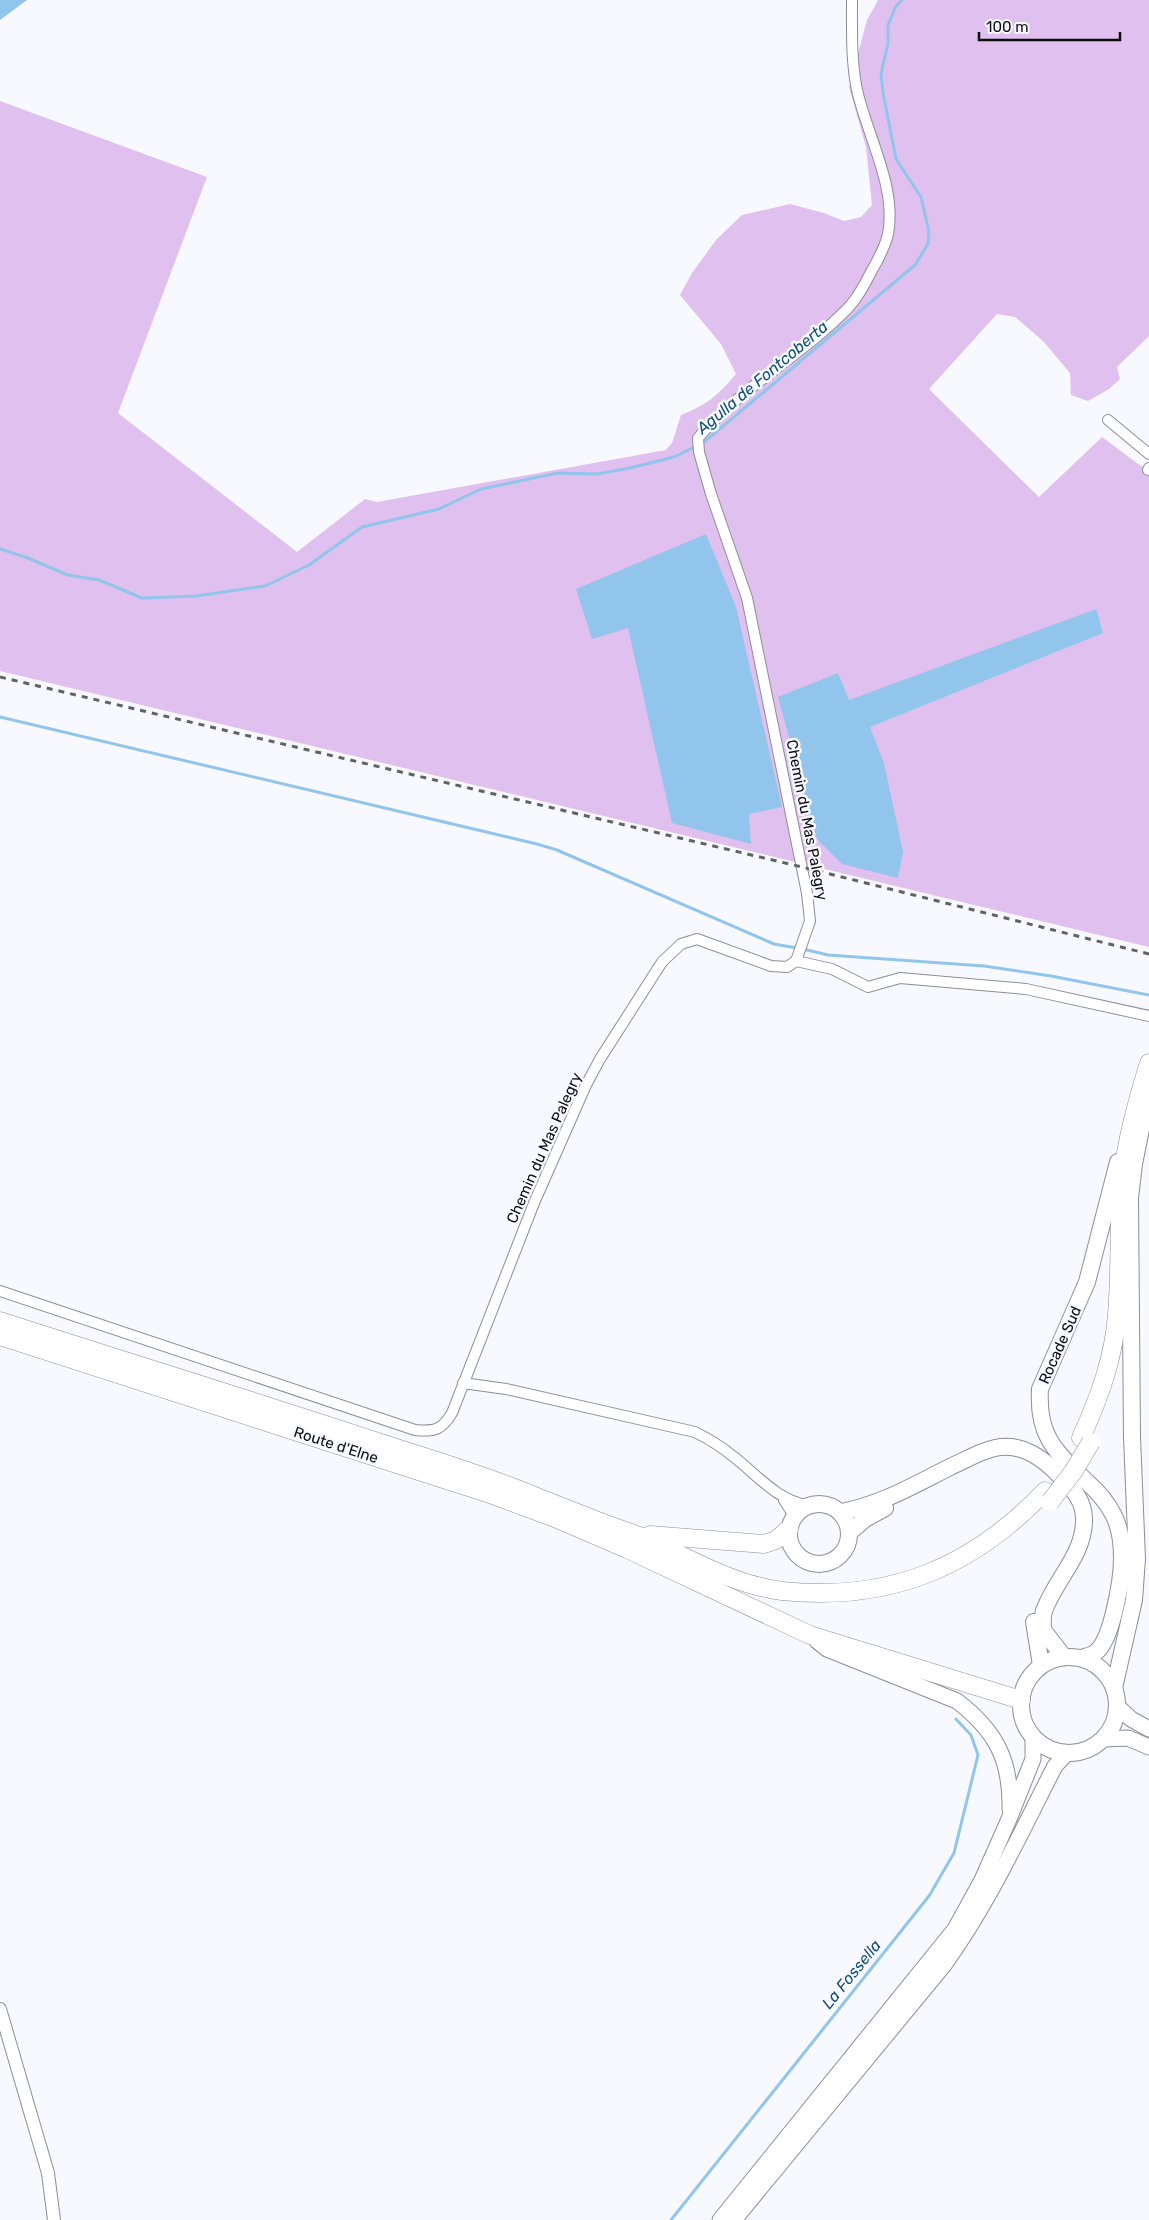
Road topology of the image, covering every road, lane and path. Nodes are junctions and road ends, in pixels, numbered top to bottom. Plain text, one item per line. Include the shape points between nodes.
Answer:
1 (852, 0) edge
2 (1108, 420) dead end
3 (1149, 454) edge
4 (798, 958) junction
5 (1149, 1016) edge
6 (1149, 1062) edge
7 (1149, 1092) edge
8 (1129, 1276) junction
9 (0, 1291) edge
10 (0, 1320) edge
11 (0, 1336) edge
12 (0, 1340) edge
13 (65, 1358) junction
14 (464, 1383) junction
15 (1086, 1440) junction
16 (507, 1485) junction
17 (778, 1494) junction
18 (1047, 1497) junction
19 (841, 1512) junction
20 (797, 1517) junction
21 (850, 1532) junction
22 (667, 1568) junction
23 (810, 1635) junction
24 (1064, 1657) junction
25 (1082, 1658) junction
26 (1041, 1665) junction
27 (1114, 1688) junction
28 (1021, 1700) junction
29 (1117, 1706) junction
30 (1149, 1729) edge
31 (1033, 1737) junction
32 (1103, 1739) junction
33 (1149, 1747) edge
34 (1067, 1753) junction
35 (1009, 1819) junction
36 (0, 2009) edge
37 (54, 2220) edge
38 (720, 2220) edge
39 (734, 2220) edge

1 - 4 street, Chemin du Mas Palegry via 857,91 883,174 888,233 879,258 850,306 747,391 698,438 711,494 746,598 807,894 810,921
2 - 3 street
4 - 5 street via 868,986 900,978 1026,989
4 - 14 street, Chemin du Mas Palegry via 787,967 771,966 697,939 681,944 662,962 586,1085 534,1203
6 - 15 highway via 1128,1138 1122,1182 1117,1316 1101,1394
6 - 25 main road, Rocade Sud via 1132,1107 1087,1282 1040,1389 1039,1408 1049,1443 1098,1492 1113,1513 1119,1532 1122,1559 1112,1618 1105,1641 1096,1652
7 - 8 main road via 1130,1198
8 - 15 highway via 1120,1358 1111,1397
8 - 27 main road via 1137,1559 1134,1600
9 - 14 street, Chemin du Mas Palegry via 415,1430 432,1432 441,1428 452,1413
10 - 16 highway, Route d'Elne
11 - 13 highway, Route d'Elne
12 - 13 highway
13 - 22 highway, Route d'Elne via 493,1495 555,1518
14 - 17 street via 506,1389 695,1432 716,1443
15 - 18 highway
16 - 18 highway via 648,1540 721,1575 754,1586 809,1592 878,1588 940,1570 978,1550
16 - 20 highway via 530,1490 656,1537 764,1544 776,1540
17 - 20 street
17 - 20 street via 795,1504
18 - 22 highway via 1016,1536 982,1560 947,1578 887,1598 852,1603 791,1602 748,1595
19 - 20 main road via 818,1503
19 - 21 main road via 848,1521
19 - 24 main road via 864,1508 996,1447 1030,1452 1045,1461 1074,1490 1084,1518 1084,1536 1044,1612 1043,1630
20 - 21 main road via 792,1548 803,1560 818,1564 835,1560 844,1552
21 - 26 main road via 865,1519 894,1503 994,1457 1006,1456 1034,1464 1058,1486 1075,1517 1074,1532 1067,1549 1037,1605 1034,1624
22 - 23 highway
23 - 28 highway
23 - 35 main road via 828,1649 956,1702 971,1712 996,1741 1006,1763 1010,1784
24 - 25 main road
24 - 26 main road
25 - 27 main road via 1102,1669
26 - 28 main road via 1027,1680
27 - 29 main road
28 - 31 main road via 1024,1722
29 - 30 main road
29 - 32 main road via 1113,1724
31 - 34 main road via 1043,1745
31 - 35 main road via 1033,1759
32 - 33 main road via 1128,1738
32 - 34 main road via 1086,1749
34 - 39 main road via 1055,1766 992,1890 944,1966
35 - 38 main road via 982,1880 955,1929
36 - 37 street via 48,2173

